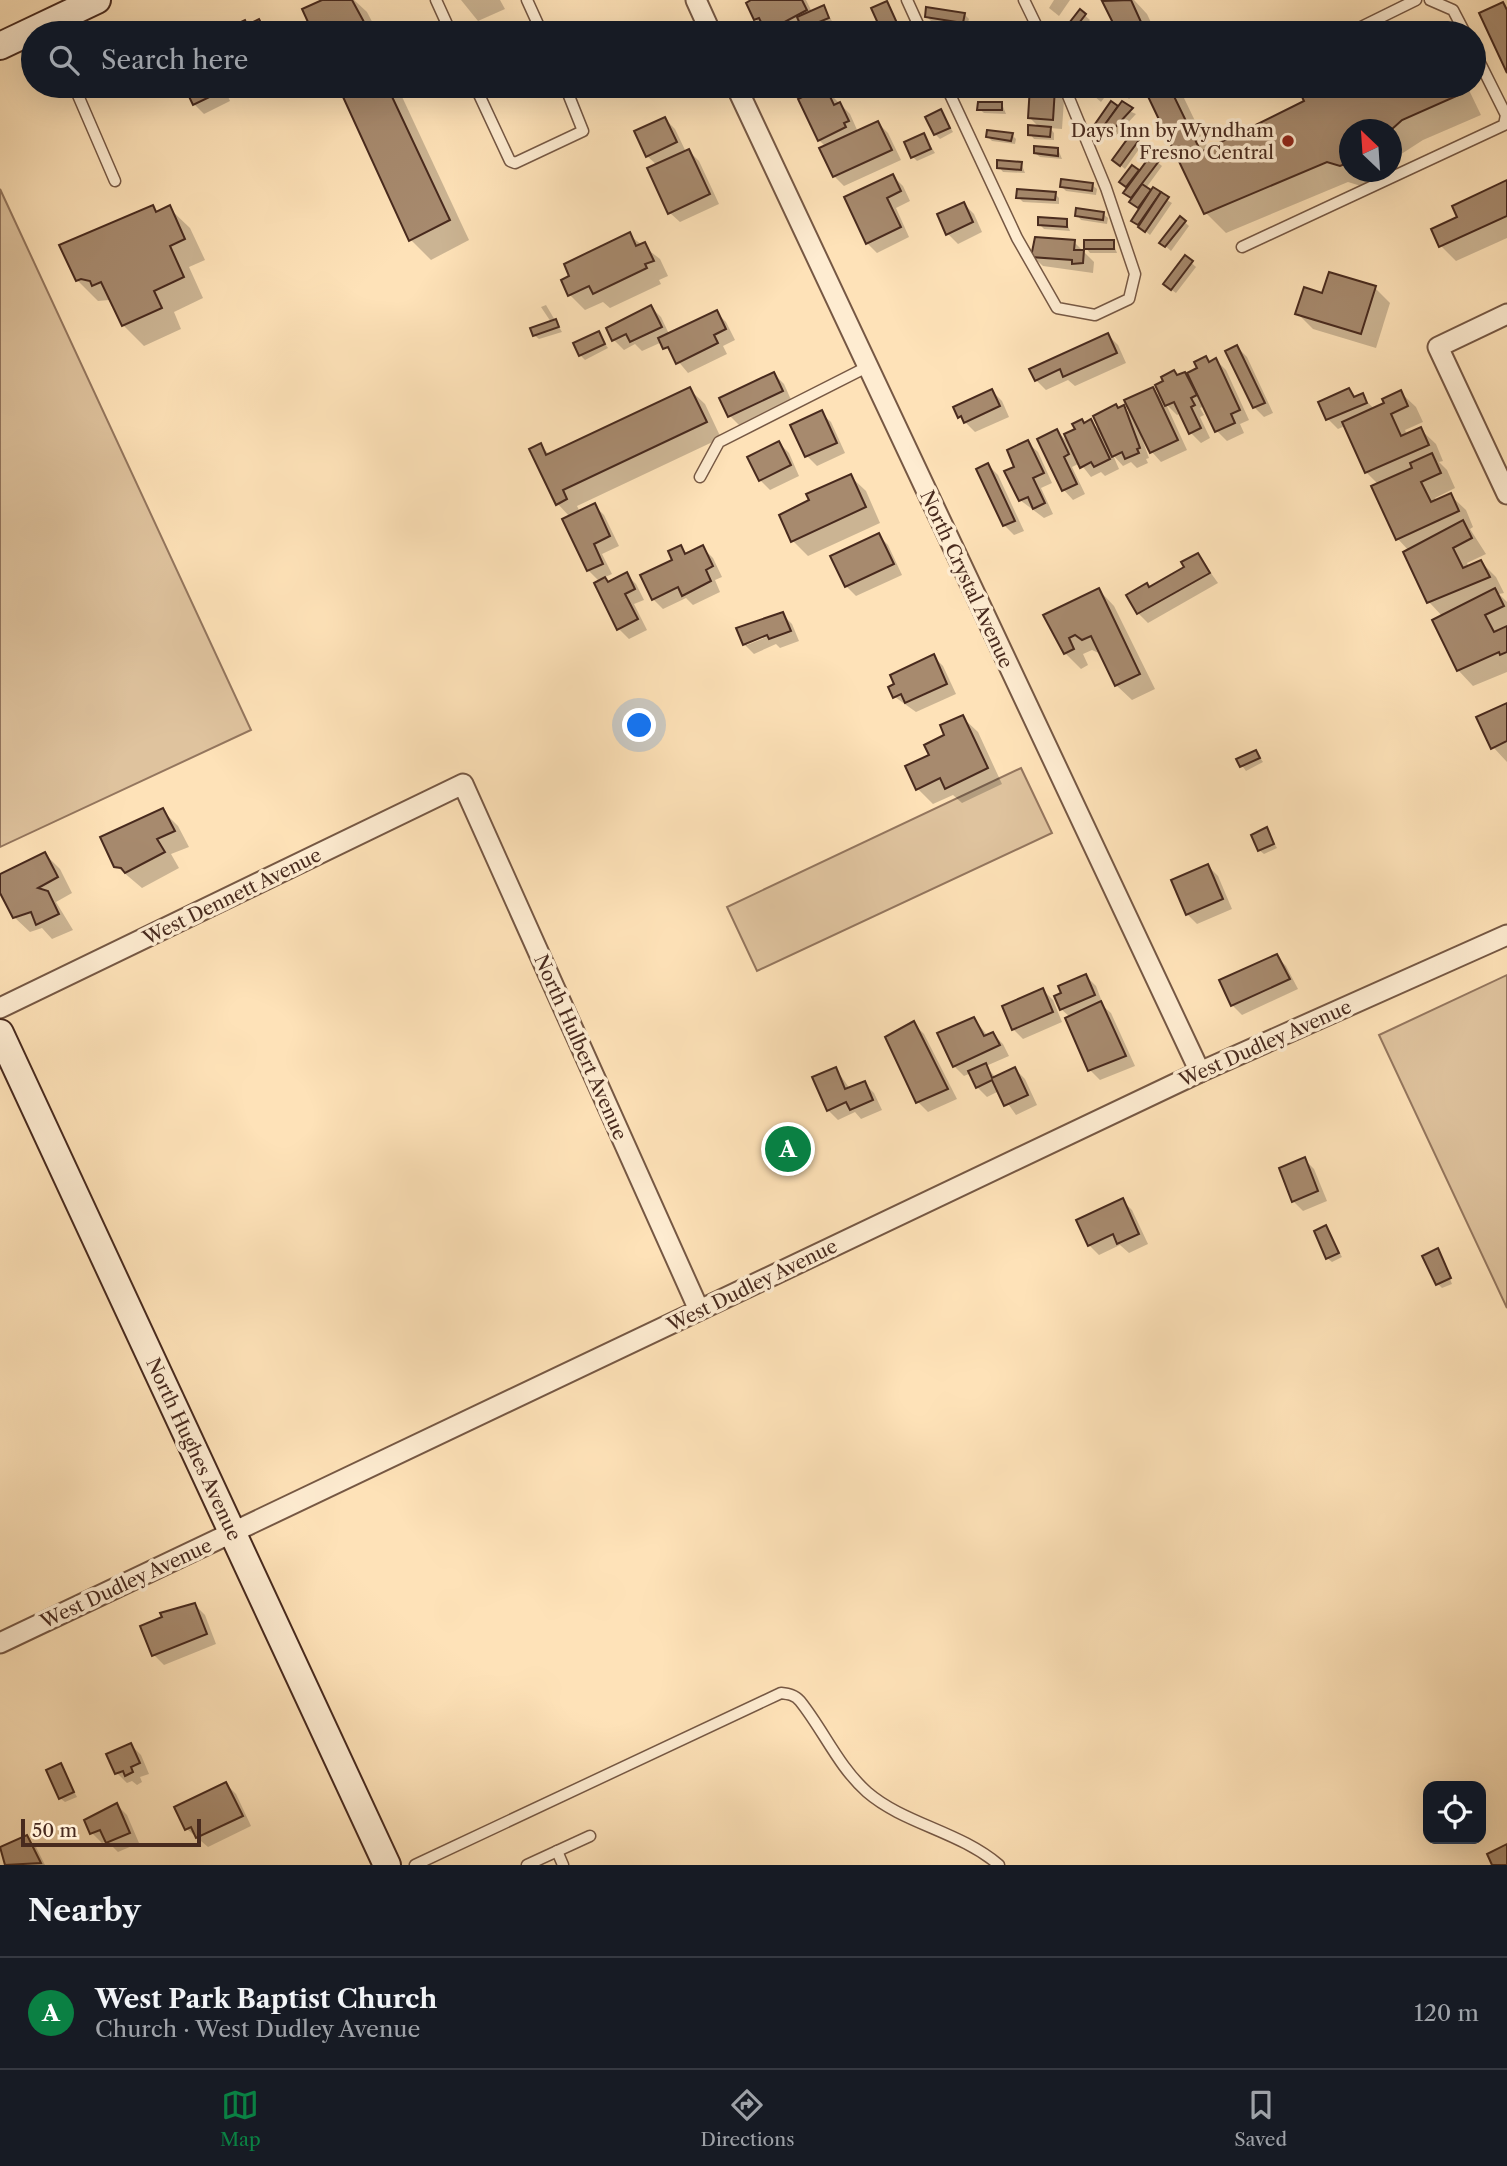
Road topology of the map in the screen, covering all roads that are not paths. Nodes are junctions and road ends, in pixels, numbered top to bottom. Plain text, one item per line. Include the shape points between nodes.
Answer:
1 (97, 0) edge
2 (436, 0) edge
3 (527, 0) edge
4 (696, 0) edge
5 (907, 0) edge
6 (1024, 0) edge
7 (1416, 0) edge
8 (1430, 0) edge
9 (62, 21) edge
10 (446, 21) edge
11 (537, 21) edge
12 (706, 21) edge
13 (917, 21) edge
14 (1034, 21) edge
15 (1373, 21) edge
16 (1459, 21) edge
17 (21, 39) edge
18 (0, 46) edge
19 (1486, 75) edge
20 (79, 98) edge
21 (481, 98) edge
22 (570, 98) edge
23 (742, 98) edge
24 (952, 98) edge
25 (1069, 98) edge
26 (115, 181) dead end
27 (1242, 247) dead end
28 (1507, 314) edge
29 (867, 368) junction
30 (700, 477) dead end
31 (1507, 494) edge
32 (463, 784) joint
33 (1507, 935) edge
34 (0, 1008) edge
35 (0, 1033) edge
36 (1200, 1072) junction
37 (699, 1310) junction
38 (233, 1533) junction
39 (0, 1643) edge
40 (590, 1836) dead end
41 (556, 1852) junction
42 (387, 1865) edge
43 (415, 1865) edge
44 (527, 1865) edge
45 (563, 1865) edge
46 (999, 1865) edge

1 - 9 street
2 - 10 lane
3 - 11 lane
4 - 12 street
5 - 13 lane
6 - 14 lane
7 - 15 lane
8 - 16 lane via 1453,10
17 - 18 street
19 - 27 lane via 1506,115 1504,125
20 - 26 lane
21 - 22 lane via 515,163 583,131
23 - 29 street, North Crystal Avenue
24 - 25 lane via 1017,238 1057,308 1095,315 1129,299 1135,274
28 - 31 street via 1438,346
29 - 30 lane via 719,442
29 - 36 street, North Crystal Avenue
32 - 34 street, West Dennett Avenue
32 - 37 street, North Hulbert Avenue
33 - 36 street, West Dudley Avenue
35 - 38 street, North Hughes Avenue
36 - 37 street, West Dudley Avenue
37 - 38 street, West Dudley Avenue
38 - 39 street, West Dudley Avenue
38 - 42 street, North Hughes Avenue
40 - 41 lane
41 - 44 lane
41 - 45 lane
43 - 46 lane via 781,1693 799,1700 833,1754 868,1793 977,1847

